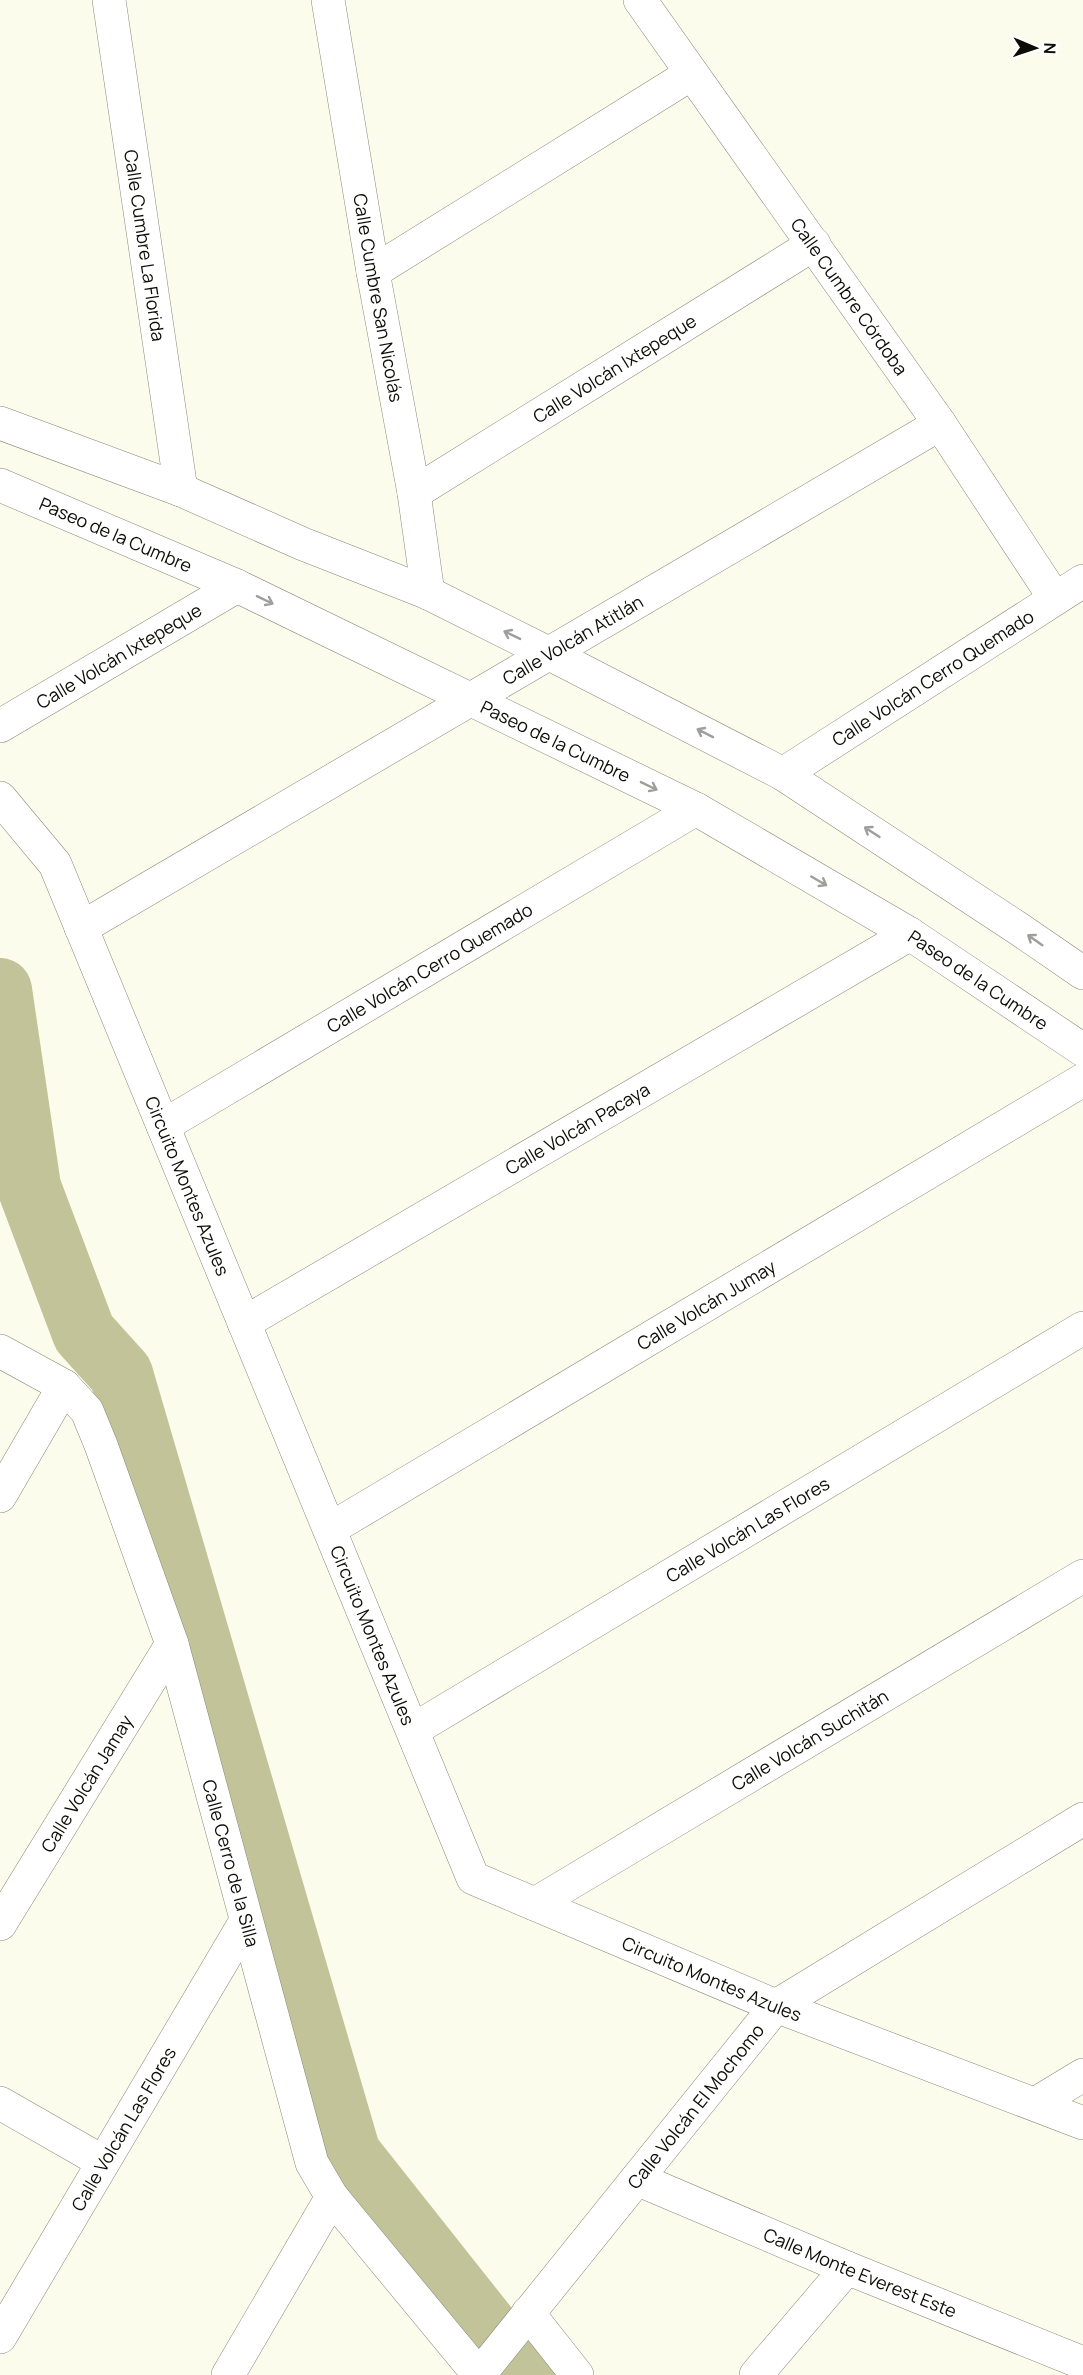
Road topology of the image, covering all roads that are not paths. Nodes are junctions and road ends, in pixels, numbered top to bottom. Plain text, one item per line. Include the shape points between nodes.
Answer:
1 (109, 0) edge
2 (328, 0) edge
3 (640, 0) edge
4 (691, 74) junction
5 (814, 244) junction
6 (373, 272) junction
7 (0, 423) edge
8 (940, 424) junction
9 (0, 485) edge
10 (181, 490) junction
11 (414, 493) junction
12 (1083, 581) edge
13 (237, 586) junction
14 (428, 593) junction
15 (1054, 597) junction
16 (550, 654) junction
17 (468, 699) junction
18 (0, 726) edge
19 (783, 774) junction
20 (0, 798) edge
21 (696, 809) junction
22 (81, 928) junction
23 (910, 934) junction
24 (1083, 973) edge
25 (1083, 1050) edge
26 (1083, 1080) edge
27 (163, 1126) junction
28 (244, 1323) junction
29 (1083, 1328) edge
30 (0, 1351) edge
31 (64, 1386) junction
32 (0, 1496) edge
33 (330, 1529) junction
34 (1083, 1576) edge
35 (172, 1644) junction
36 (413, 1731) junction
37 (1083, 1819) edge
38 (535, 1904) junction
39 (246, 1921) junction
40 (0, 1924) edge
41 (776, 2006) junction
42 (1083, 2074) edge
43 (0, 2103) edge
44 (1035, 2104) junction
45 (1083, 2123) edge
46 (103, 2162) junction
47 (637, 2179) junction
48 (332, 2197) junction
49 (847, 2268) junction
50 (527, 2314) junction
51 (0, 2337) edge
52 (1066, 2365) edge
53 (480, 2374) edge
54 (228, 2375) edge
55 (577, 2375) edge
56 (756, 2375) edge

1 - 10 street, Calle Cumbre La Florida
2 - 6 street, Calle Cumbre San Nicolás
3 - 4 street, Calle Cumbre Córdoba
4 - 5 street, Calle Cumbre Córdoba
4 - 6 street
5 - 8 street, Calle Cumbre Córdoba
5 - 11 street, Calle Volcán Ixtepeque
6 - 11 street, Calle Cumbre San Nicolás
7 - 10 street
8 - 15 street, Calle Cumbre Córdoba
8 - 16 street, Calle Volcán Atitlán
9 - 13 street, Paseo de la Cumbre
10 - 14 street
11 - 14 street, Calle Cumbre San Nicolás
12 - 15 street, Calle Volcán Cerro Quemado
13 -> 17 street, Paseo de la Cumbre
13 - 18 street, Calle Volcán Ixtepeque
16 -> 14 street
15 - 19 street, Calle Volcán Cerro Quemado
16 - 17 street, Calle Volcán Atitlán
19 -> 16 street
17 -> 21 street, Paseo de la Cumbre
17 - 22 street, Calle Volcán Atitlán
24 -> 19 street
20 - 22 street, Circuito Montes Azules via 55,864
21 -> 23 street, Paseo de la Cumbre
21 - 27 street, Calle Volcán Cerro Quemado
22 - 27 street, Circuito Montes Azules
23 - 25 street, Paseo de la Cumbre
23 - 28 street, Calle Volcán Pacaya
26 - 33 street, Calle Volcán Jumay
27 - 28 street, Circuito Montes Azules
28 - 33 street, Circuito Montes Azules
29 - 36 street, Calle Volcán Las Flores
30 - 31 street, Calle Cerro de la Silla
31 - 32 street
31 - 35 street, Calle Cerro de la Silla via 87,1411
33 - 36 street, Circuito Montes Azules
34 - 38 street, Calle Volcán Suchitán
35 - 39 street, Calle Cerro de la Silla
35 - 40 street, Calle Volcán Jamay
36 - 38 street, Circuito Montes Azules via 473,1878
37 - 41 street, Calle Volcán El Mochomo
38 - 41 street, Circuito Montes Azules
39 - 46 street, Calle Volcán Las Flores
39 - 48 street, Calle Cerro de la Silla via 312,2163
41 - 44 street, Circuito Montes Azules
41 - 47 street, Calle Volcán El Mochomo
42 - 44 street
43 - 46 street
44 - 45 street, Circuito Montes Azules
46 - 51 street, Calle Volcán Las Flores
47 - 49 street, Calle Monte Everest Este
47 - 50 street, Calle Volcán El Mochomo
48 - 53 street, Calle Cerro de la Silla
48 - 54 street
49 - 52 street, Calle Monte Everest Este
49 - 56 street
50 - 53 street, Calle Volcán El Mochomo
50 - 55 street

